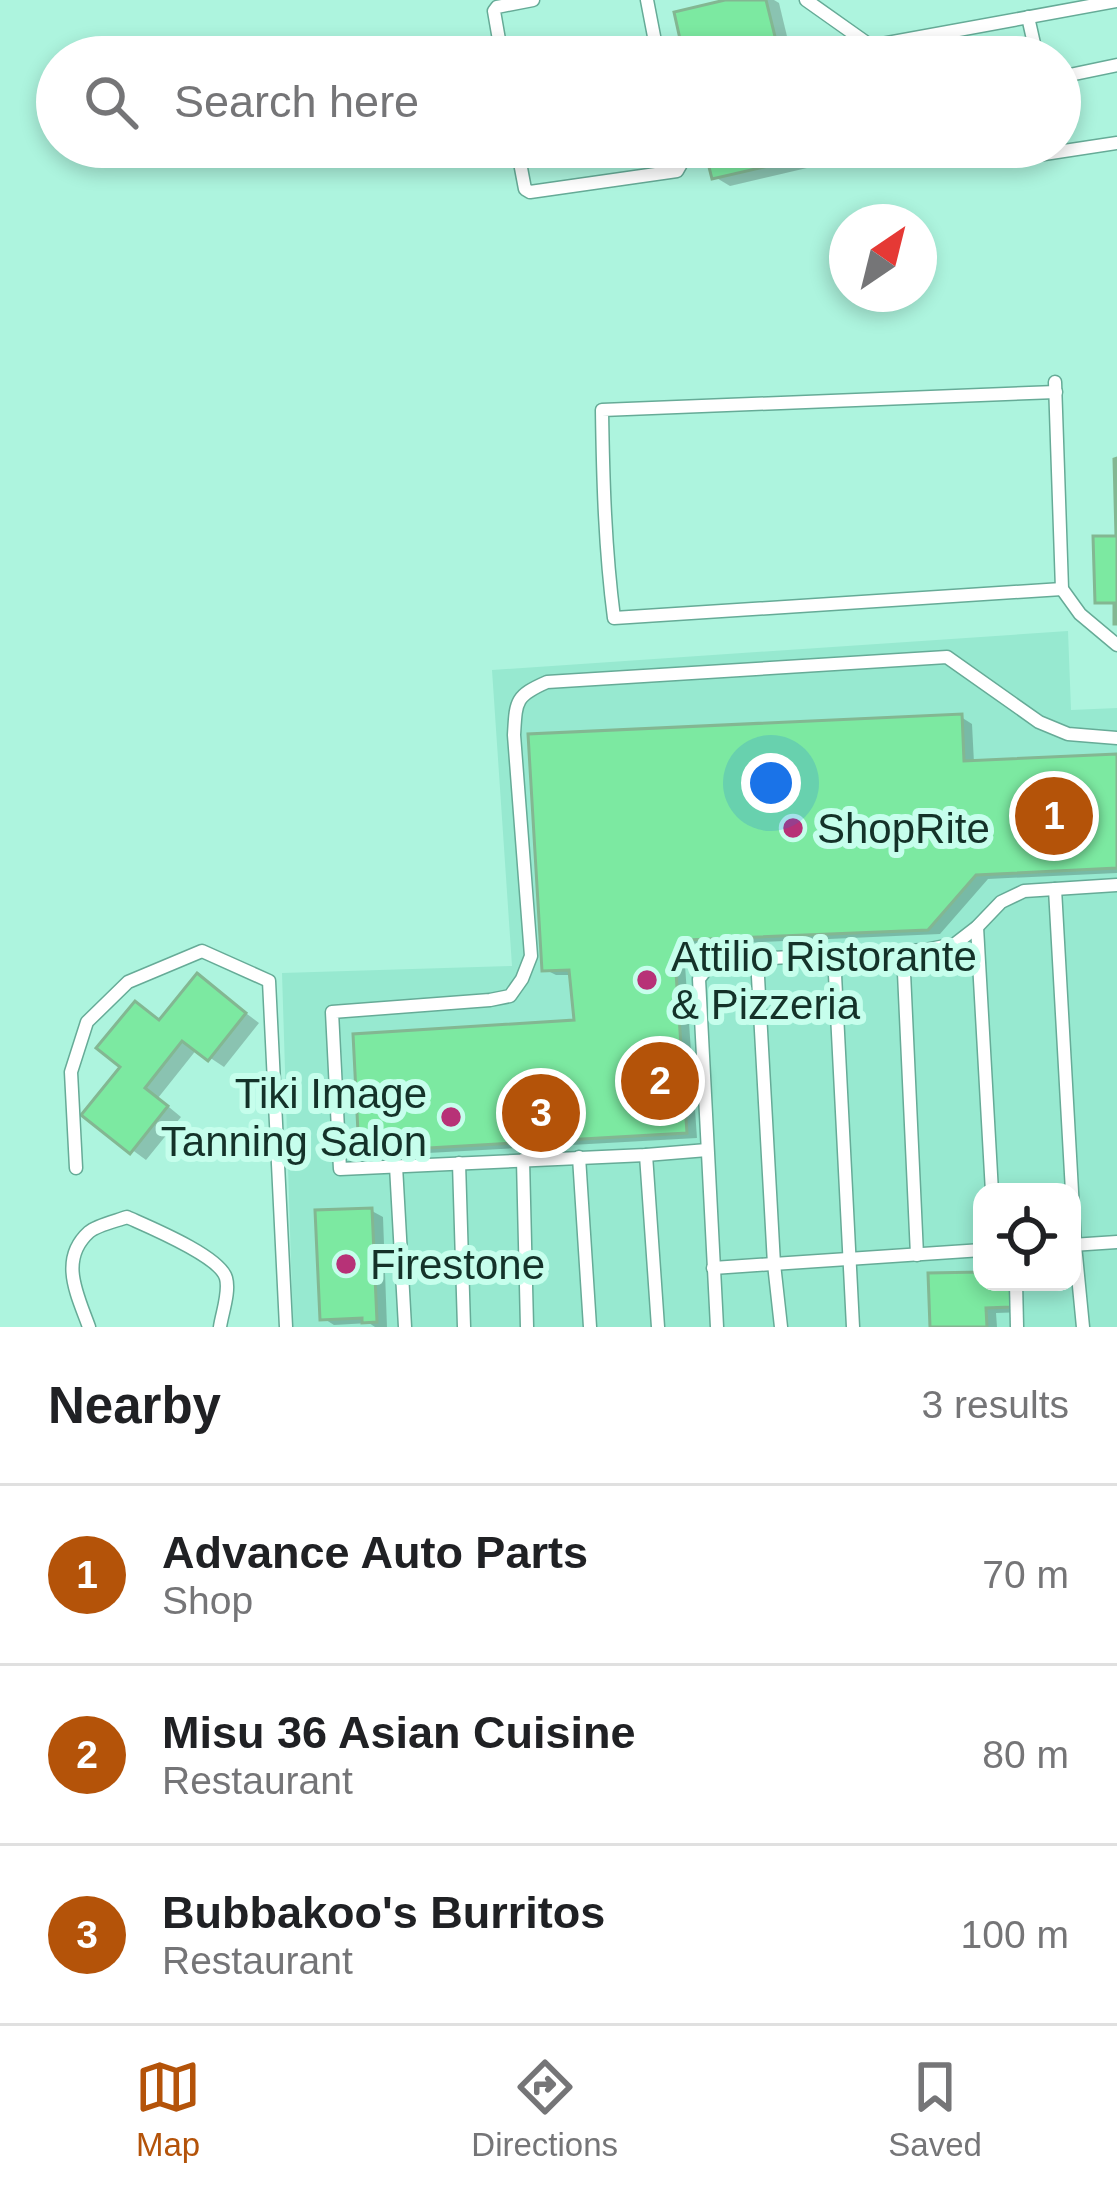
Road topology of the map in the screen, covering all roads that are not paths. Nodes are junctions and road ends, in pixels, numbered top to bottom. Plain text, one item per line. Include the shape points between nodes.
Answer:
1 (533, 0) edge
2 (646, 0) edge
3 (806, 0) edge
4 (1117, 1) edge
5 (1028, 17) junction
6 (498, 36) edge
7 (654, 36) edge
8 (857, 36) edge
9 (925, 36) edge
10 (1032, 36) edge
11 (1117, 64) edge
12 (1081, 72) edge
13 (1117, 143) edge
14 (1081, 148) edge
15 (522, 168) edge
16 (679, 168) edge
17 (1062, 589) junction
18 (1117, 645) edge
19 (1117, 738) edge
20 (1117, 885) edge
21 (1054, 889) junction
22 (977, 927) junction
23 (904, 951) junction
24 (834, 955) junction
25 (757, 959) junction
26 (707, 1150) junction
27 (646, 1156) junction
28 (579, 1157) junction
29 (523, 1160) junction
30 (459, 1163) junction
31 (396, 1166) junction
32 (76, 1168) dead end
33 (991, 1183) edge
34 (1071, 1183) edge
35 (1117, 1242) edge
36 (1081, 1245) edge
37 (973, 1251) edge
38 (917, 1255) junction
39 (850, 1259) junction
40 (774, 1264) junction
41 (713, 1268) junction
42 (1016, 1291) edge
43 (1079, 1291) edge
44 (89, 1327) edge
45 (220, 1327) edge
46 (286, 1327) edge
47 (405, 1327) edge
48 (464, 1327) edge
49 (526, 1327) edge
50 (590, 1327) edge
51 (658, 1327) edge
52 (716, 1327) edge
53 (781, 1327) edge
54 (853, 1327) edge
55 (1017, 1327) edge
56 (1083, 1327) edge

1 - 6 lane via 496,7
2 - 7 lane
3 - 8 lane
4 - 5 lane
5 - 9 lane
5 - 10 lane
11 - 12 lane
13 - 14 lane
15 - 16 lane via 530,192
17 - 17 lane via 614,619 602,410 1055,387
17 - 18 lane
19 - 31 lane via 1039,722 947,657 547,682 526,692 516,702 514,735 530,956 522,979 510,996 490,1000 332,1012 340,1169
20 - 21 lane
21 - 22 lane via 1011,896
21 - 34 lane
22 - 23 lane via 955,944
22 - 33 lane
23 - 24 lane
23 - 38 lane
24 - 25 lane
24 - 39 lane
25 - 26 lane via 710,964 698,979
25 - 40 lane
26 - 27 lane
26 - 41 lane
27 - 28 lane
27 - 51 lane
28 - 29 lane
28 - 50 lane
29 - 30 lane
29 - 49 lane
30 - 31 lane
30 - 48 lane
31 - 47 lane
32 - 46 lane via 70,1072 87,1022 128,982 202,951 269,982
35 - 36 lane
37 - 38 lane
38 - 39 lane
39 - 40 lane
39 - 54 lane
40 - 41 lane
40 - 53 lane
41 - 52 lane
42 - 55 lane
43 - 56 lane
44 - 45 lane via 70,1276 76,1252 90,1231 127,1217 220,1268 228,1282

